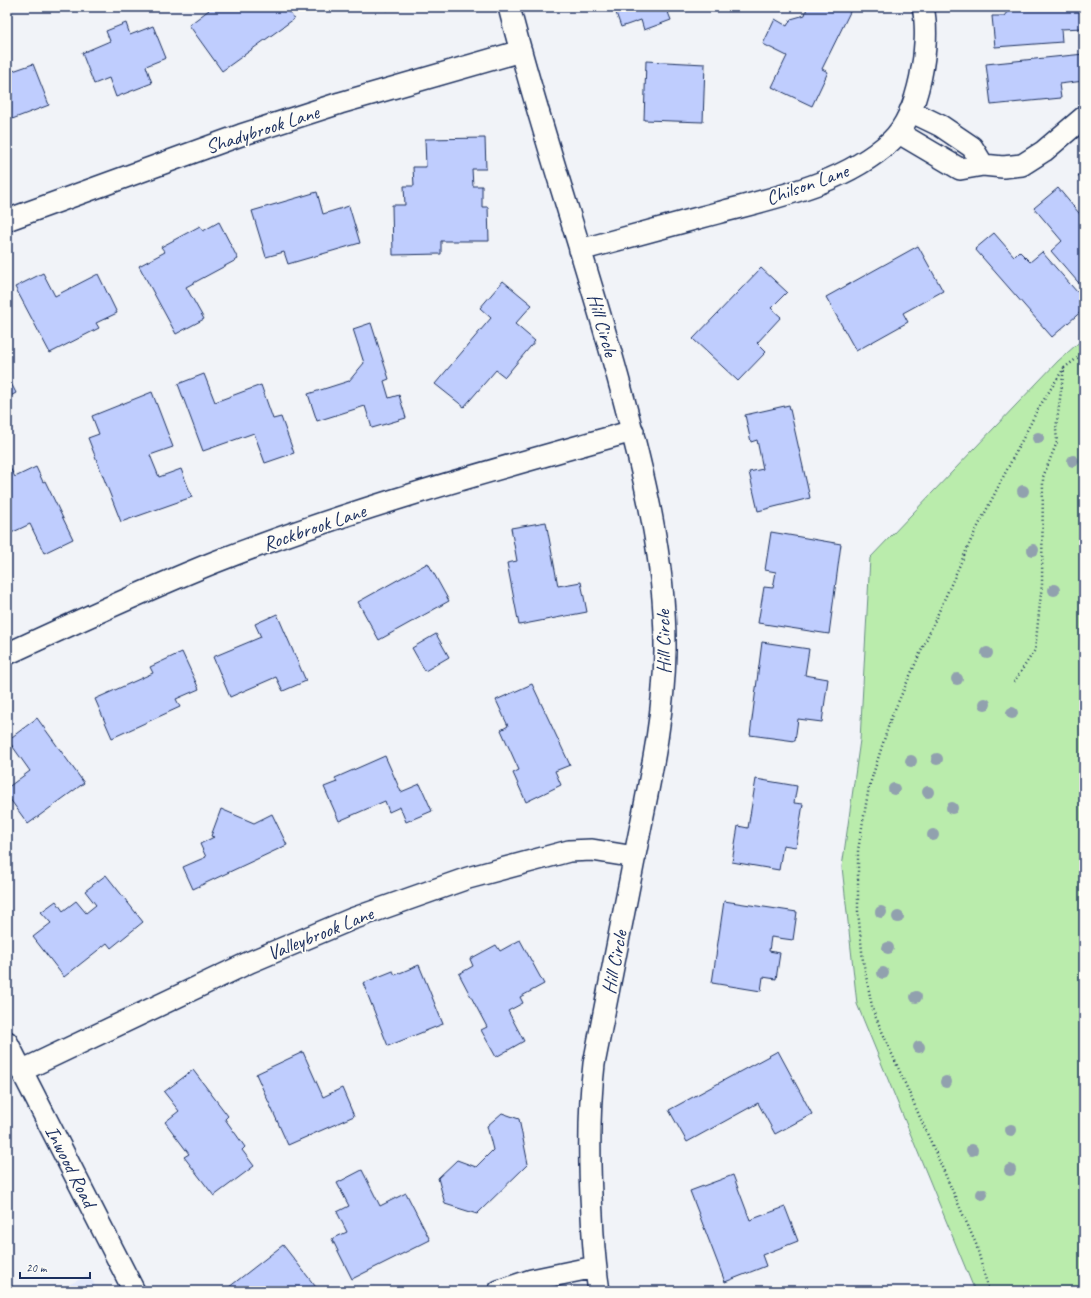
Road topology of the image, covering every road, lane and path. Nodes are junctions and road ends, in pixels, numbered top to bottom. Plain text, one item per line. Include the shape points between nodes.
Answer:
1 (509, 7) edge
2 (923, 7) edge
3 (521, 52) junction
4 (910, 111) junction
5 (1084, 117) edge
6 (899, 133) junction
7 (983, 165) junction
8 (7, 220) edge
9 (580, 250) junction
10 (1084, 353) edge
11 (1064, 368) junction
12 (633, 431) junction
13 (7, 654) edge
14 (1014, 682) dead end
15 (635, 857) junction
16 (7, 1042) edge
17 (21, 1070) junction
18 (595, 1267) junction
19 (134, 1291) edge
20 (499, 1291) edge
21 (599, 1291) edge
22 (989, 1291) edge

1 - 3 street, Hill Circle
2 - 4 street, Chilson Lane via 926,43 920,78
3 - 8 street, Shadybrook Lane via 340,103 241,135
3 - 9 street, Hill Circle
4 - 6 street, Chilson Lane
4 - 7 street via 941,126 972,147
5 - 7 street via 1044,151 1022,165 1003,168
6 - 7 street via 960,169
6 - 9 street, Chilson Lane via 843,174 776,197
9 - 12 street, Hill Circle
10 - 11 path
11 - 14 path via 1056,429 1057,442 1043,477 1042,584 1036,650
11 - 22 path via 1038,409 971,540 891,718 869,787 858,850 858,910 862,954 873,1011 976,1244
12 - 13 street, Rockbrook Lane via 490,470 305,530 216,562 124,600
12 - 15 street, Hill Circle via 651,511 658,558 665,649 662,706
15 - 17 street, Valleybrook Lane via 592,850 569,851 468,878 352,919 250,962
15 - 18 street, Hill Circle via 594,1064 590,1102 588,1146
16 - 17 street, Inwood Road
17 - 19 street, Inwood Road
18 - 20 street via 532,1280
18 - 21 street, Hill Circle

